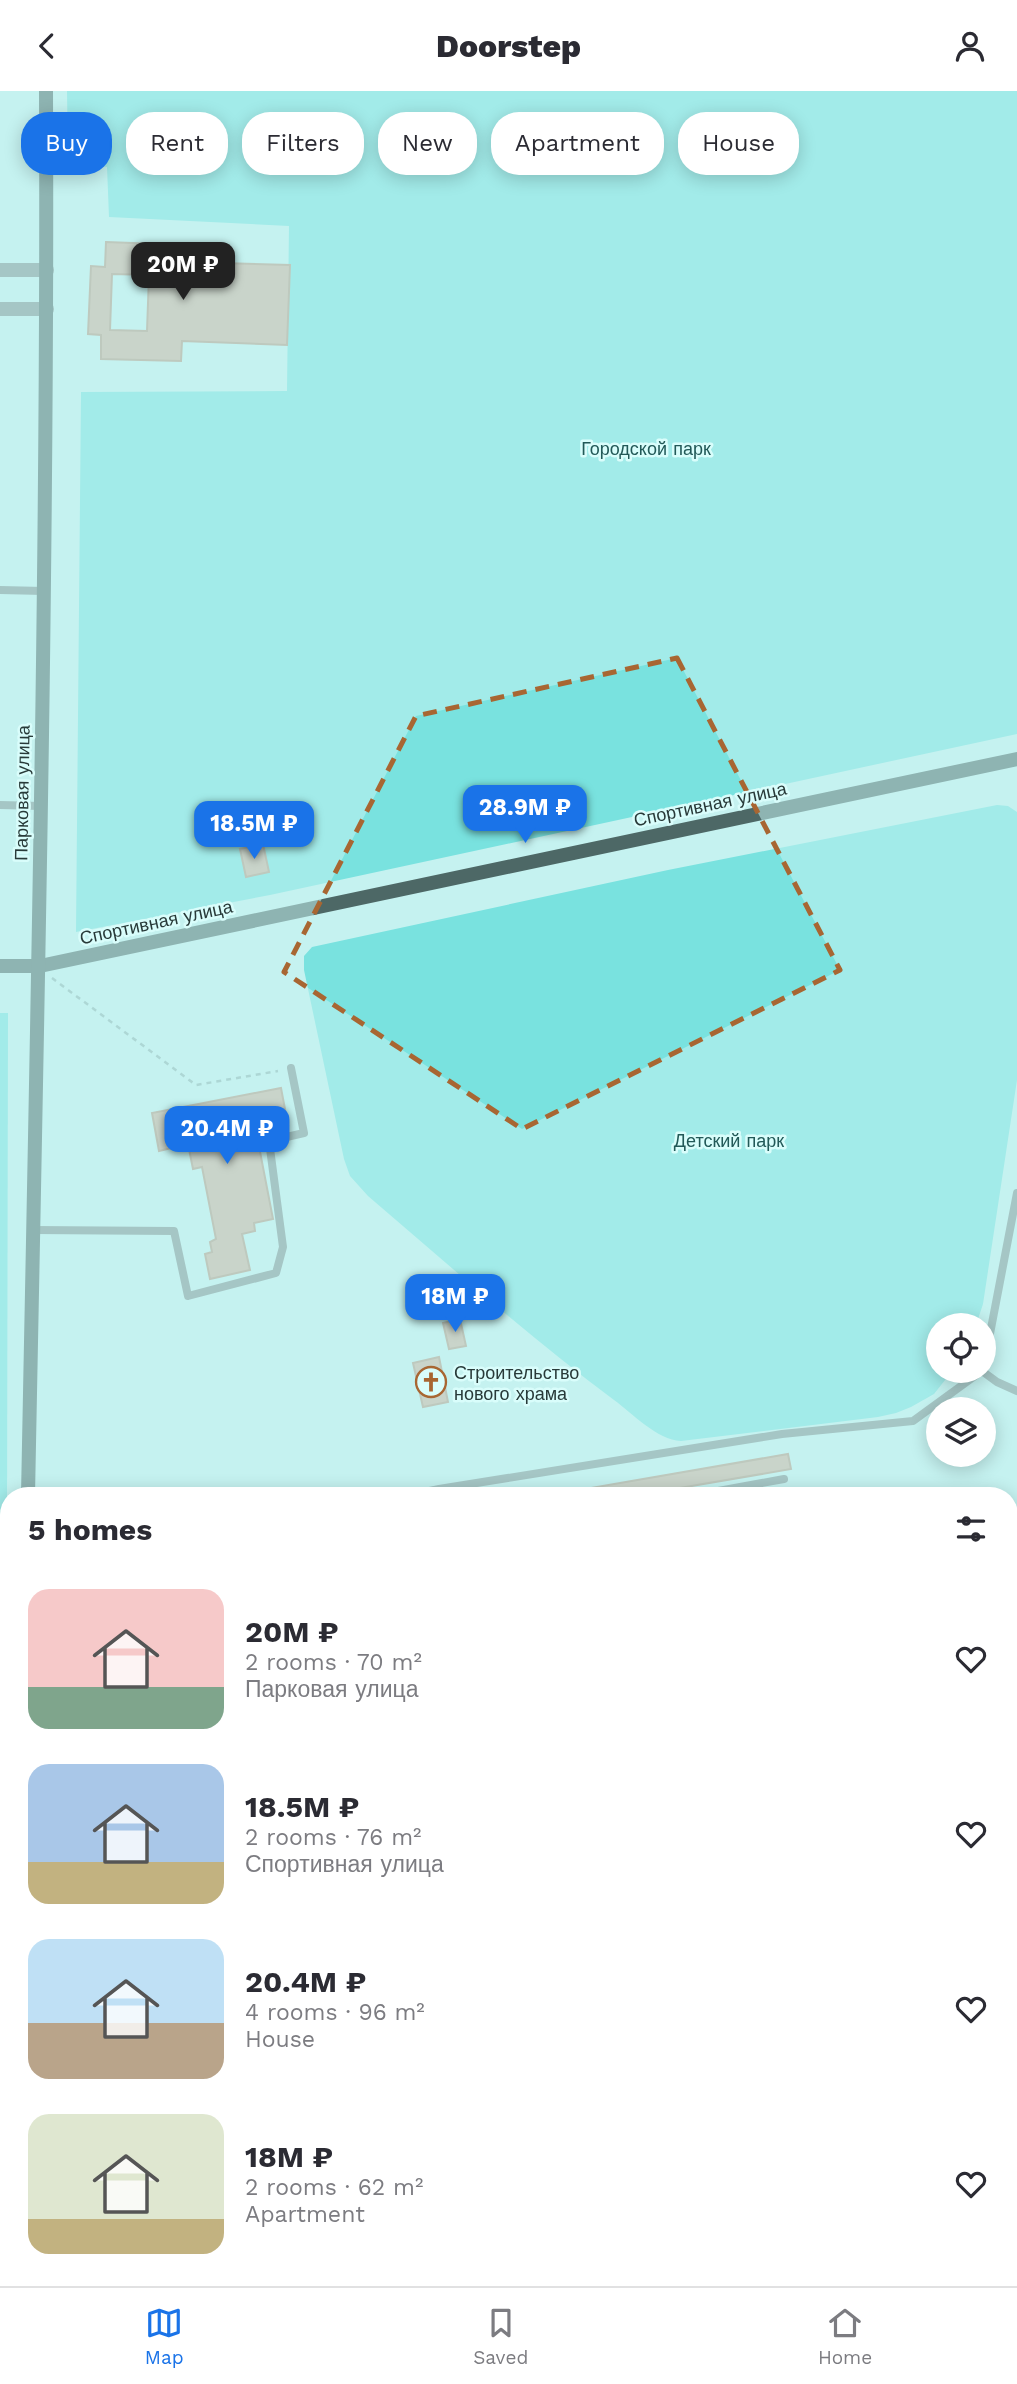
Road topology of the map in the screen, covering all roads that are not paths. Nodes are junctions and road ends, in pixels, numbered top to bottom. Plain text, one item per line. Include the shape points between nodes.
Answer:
1 (46, 91) edge
2 (0, 270) edge
3 (47, 270) junction
4 (0, 309) edge
5 (47, 309) junction
6 (0, 590) edge
7 (44, 591) junction
8 (1017, 759) edge
9 (0, 805) edge
10 (41, 806) junction
11 (0, 966) edge
12 (40, 966) junction
13 (291, 1068) road end
14 (1017, 1193) edge
15 (33, 1230) junction
16 (994, 1313) edge
17 (996, 1381) edge
18 (965, 1383) edge
19 (1017, 1391) edge
20 (784, 1479) dead end
21 (28, 1487) edge
22 (453, 1487) edge
23 (748, 1487) edge

1 - 3 street, Парковая улица
2 - 3 street
3 - 5 street, Парковая улица
4 - 5 street
5 - 7 street, Парковая улица
6 - 7 lane
7 - 10 street, Парковая улица
8 - 12 street, Спортивная улица
9 - 10 lane
10 - 12 street, Парковая улица
11 - 12 street, Спортивная улица
12 - 15 street, Парковая улица
13 - 15 lane via 304,1133 269,1140 283,1247 276,1273 188,1296 174,1231
14 - 16 lane
15 - 21 street, Парковая улица
17 - 19 lane
18 - 22 lane via 913,1422 782,1434
20 - 23 lane

